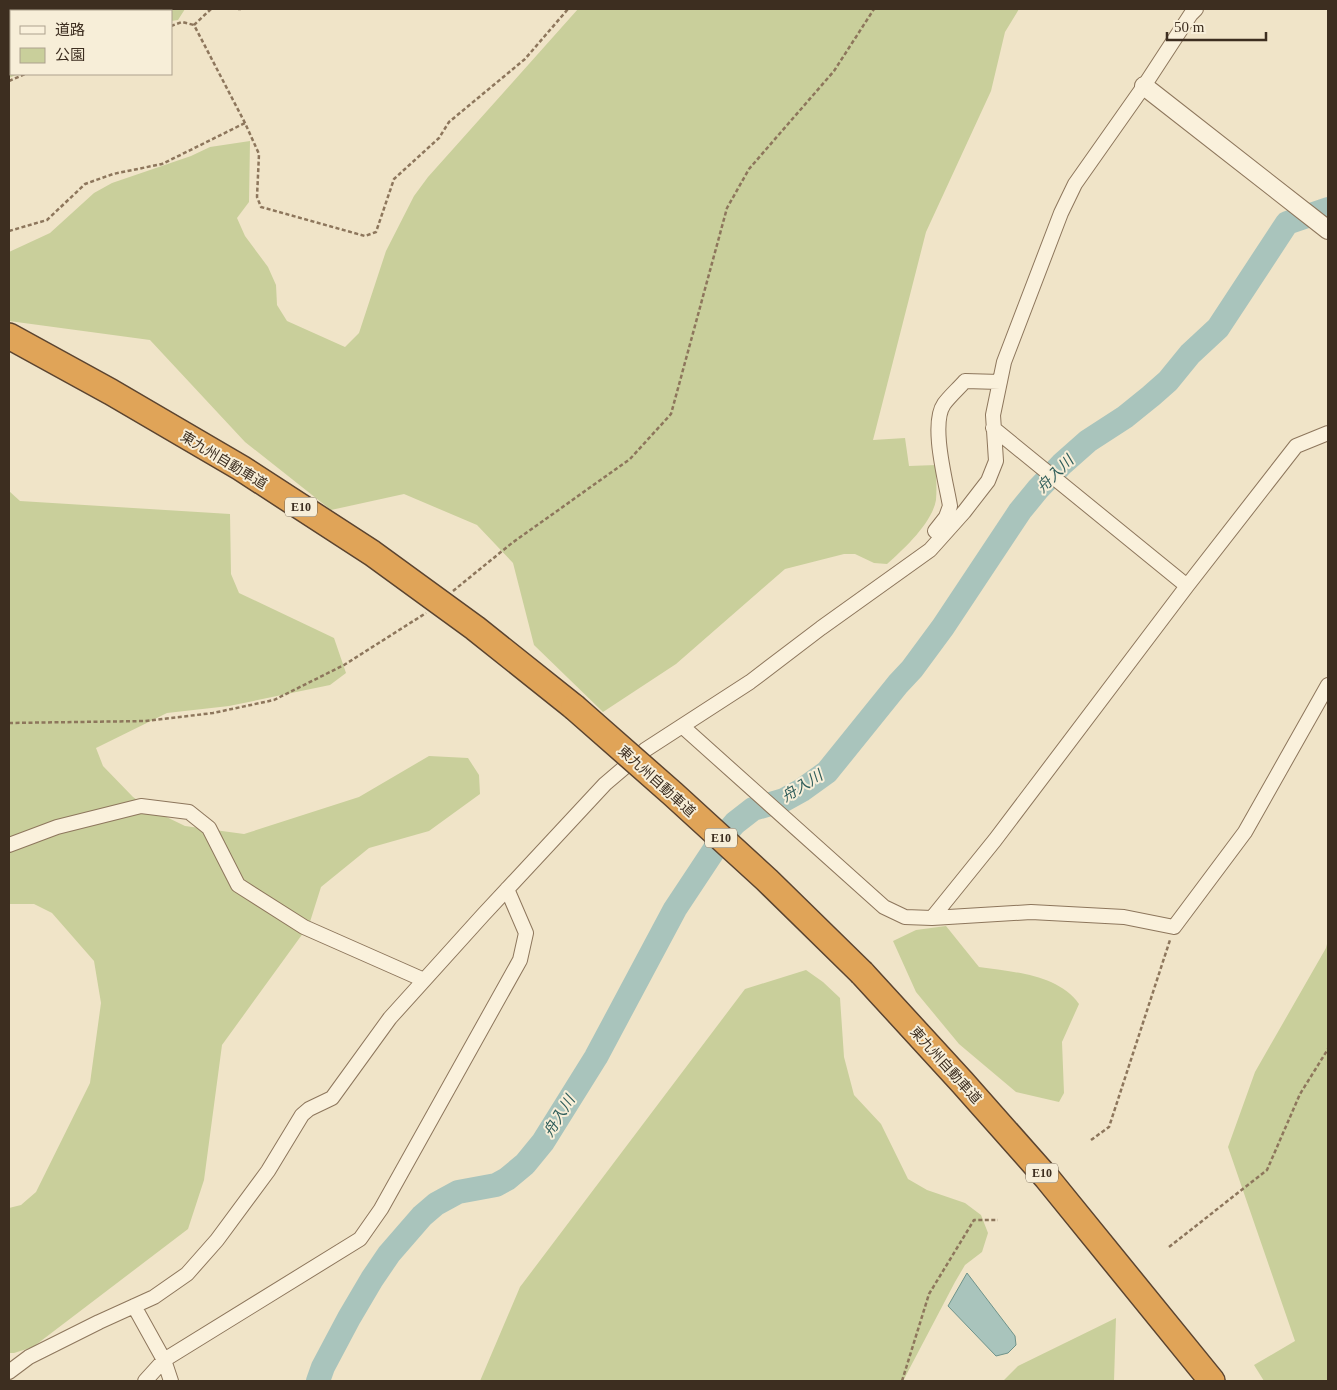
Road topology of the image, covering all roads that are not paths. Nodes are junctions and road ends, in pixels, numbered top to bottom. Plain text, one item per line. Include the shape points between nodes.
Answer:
1 (1196, 9) edge
2 (1144, 86) junction
3 (1328, 230) edge
4 (9, 336) edge
5 (1000, 382) junction
6 (994, 428) junction
7 (1328, 433) edge
8 (930, 550) junction
9 (1187, 586) junction
10 (1328, 685) edge
11 (682, 726) junction
12 (9, 845) edge
13 (507, 889) junction
14 (932, 918) junction
15 (424, 980) junction
16 (134, 1306) junction
17 (164, 1360) junction
18 (9, 1372) edge
19 (145, 1381) edge
20 (171, 1381) edge
21 (1212, 1381) edge

1 - 2 street
2 - 3 street
2 - 5 street via 1075,184 1060,213 1004,362
4 - 21 highway, 東九州自動車道 / E10, bridge via 232,464 372,553 475,628 574,707 760,874 862,974 1047,1178
5 - 6 street via 993,415
5 - 8 street via 965,382 943,405 938,436 950,506 928,543
6 - 8 street via 996,461 988,481
6 - 9 street
7 - 9 street via 1296,446
8 - 11 street via 750,682
9 - 14 street
10 - 14 street via 1245,832 1174,926 1124,917 1030,912
11 - 13 street via 645,750 605,784
11 - 14 street via 884,907 906,917
12 - 15 street via 57,827 141,806 189,812 209,828 238,885 304,927
13 - 15 street
13 - 17 street via 526,934 520,960 381,1209 360,1239
15 - 16 street via 390,1018 332,1098 302,1115 268,1171 205,1254 187,1274
16 - 17 street
16 - 18 street via 29,1357
17 - 19 street
17 - 20 street

